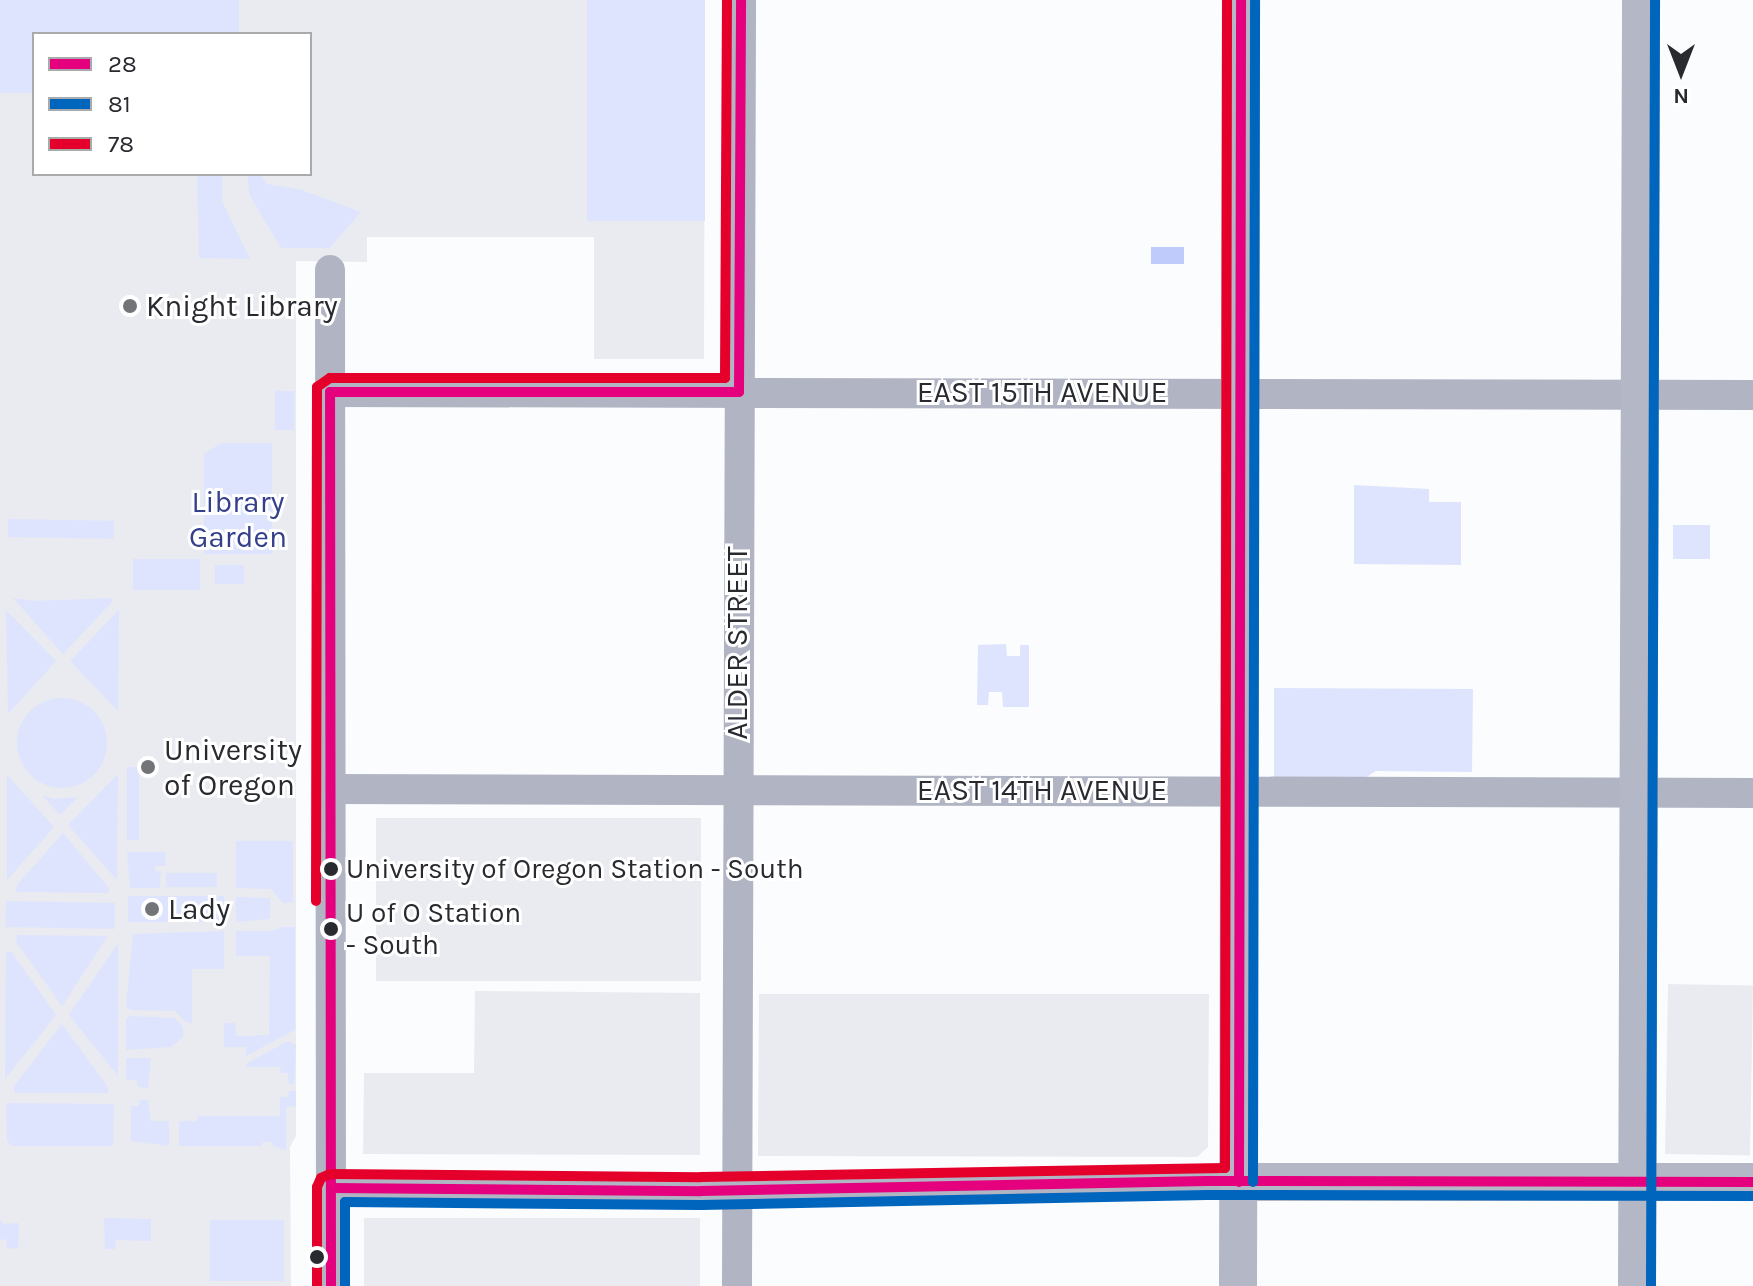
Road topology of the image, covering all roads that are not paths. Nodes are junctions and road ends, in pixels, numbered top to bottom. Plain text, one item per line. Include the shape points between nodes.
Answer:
1 (741, 0) edge
2 (1241, 0) edge
3 (1641, 0) edge
4 (330, 270) dead end
5 (330, 392) junction
6 (739, 392) junction
7 (1240, 393) junction
8 (1753, 395) edge
9 (1638, 396) junction
10 (330, 789) junction
11 (737, 790) junction
12 (1239, 792) junction
13 (1639, 792) junction
14 (1753, 793) edge
15 (1239, 1182) junction
16 (1636, 1182) junction
17 (1753, 1182) edge
18 (331, 1188) junction
19 (735, 1188) junction
20 (331, 1286) edge
21 (737, 1286) edge
22 (1238, 1286) edge
23 (1637, 1286) edge

1 - 6 street, ALDER STREET
2 - 7 main road
3 - 9 main road
4 - 5 street
5 - 6 street, EAST 15TH AVENUE
5 - 10 street
6 - 7 street, EAST 15TH AVENUE
6 - 11 street, ALDER STREET
7 - 9 street, EAST 15TH AVENUE
7 - 12 main road
8 - 9 street, EAST 15TH AVENUE
9 - 13 main road
10 - 11 street, EAST 14TH AVENUE
10 - 18 street
11 - 12 street, EAST 14TH AVENUE
11 - 19 street, ALDER STREET
12 - 13 street, EAST 14TH AVENUE
12 - 15 main road
13 - 14 street, EAST 14TH AVENUE
13 - 16 main road
15 - 16 main road
15 - 19 street
15 - 22 main road
16 - 17 main road
16 - 23 main road
18 - 19 street
18 - 20 street
19 - 21 street, ALDER STREET

